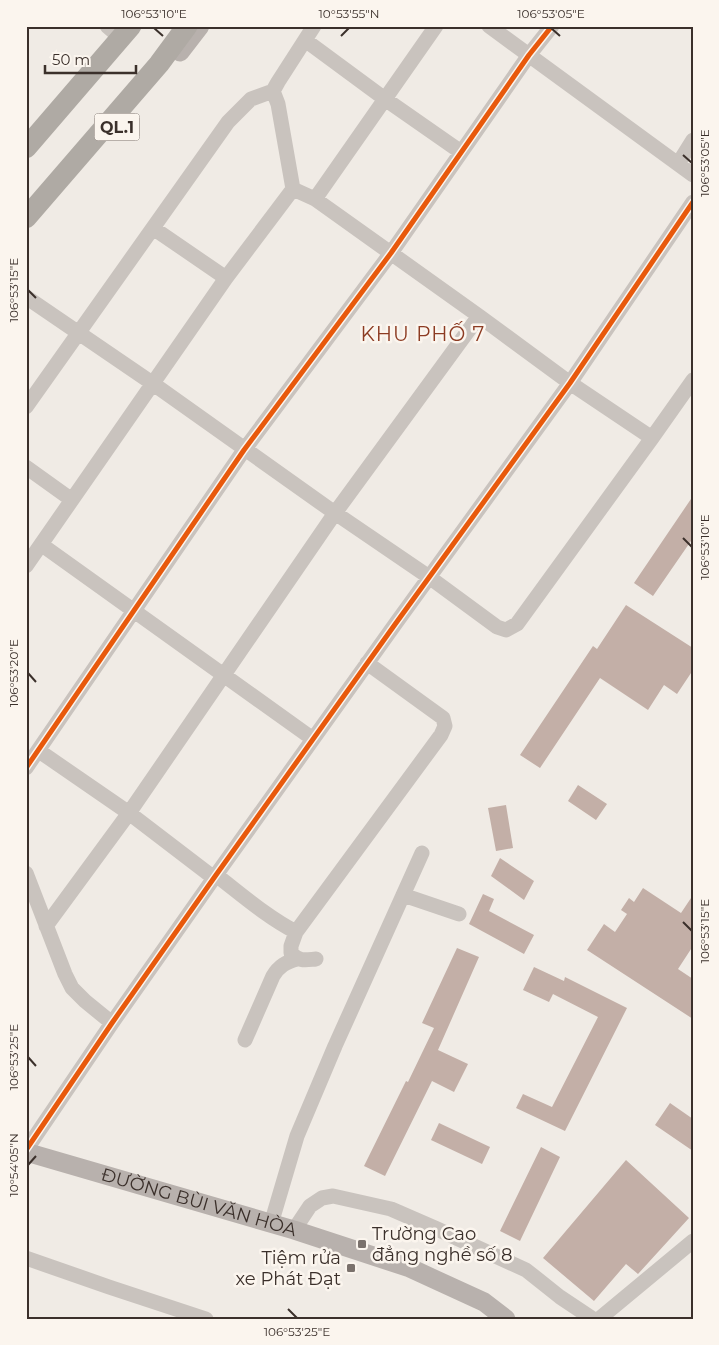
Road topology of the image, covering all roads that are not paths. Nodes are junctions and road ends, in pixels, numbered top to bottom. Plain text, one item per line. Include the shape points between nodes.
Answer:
1 (187, 26) edge
2 (200, 26) edge
3 (314, 26) edge
4 (436, 26) edge
5 (489, 26) edge
6 (552, 26) edge
7 (118, 28) edge
8 (305, 40) junction
9 (529, 56) junction
10 (273, 91) junction
11 (385, 99) junction
12 (26, 134) edge
13 (693, 140) edge
14 (26, 148) edge
15 (461, 152) junction
16 (678, 164) junction
17 (693, 175) edge
18 (293, 189) junction
19 (315, 199) junction
20 (693, 202) edge
21 (26, 219) edge
22 (153, 228) junction
23 (391, 253) junction
24 (226, 278) junction
25 (26, 297) edge
26 (479, 316) junction
27 (78, 333) junction
28 (693, 380) edge
29 (152, 383) junction
30 (570, 383) junction
31 (26, 406) edge
32 (652, 438) junction
33 (244, 450) junction
34 (26, 467) edge
35 (72, 500) junction
36 (335, 514) junction
37 (42, 545) junction
38 (26, 566) edge
39 (429, 577) junction
40 (133, 611) junction
41 (367, 663) junction
42 (223, 674) junction
43 (313, 739) junction
44 (39, 751) junction
45 (26, 768) edge
46 (129, 813) junction
47 (422, 853) dead end
48 (26, 873) edge
49 (215, 876) junction
50 (404, 895) junction
51 (459, 914) dead end
52 (46, 926) junction
53 (296, 932) junction
54 (297, 959) junction
55 (316, 959) dead end
56 (112, 1024) junction
57 (245, 1040) dead end
58 (26, 1151) edge
59 (271, 1224) junction
60 (294, 1230) junction
61 (693, 1241) edge
62 (26, 1258) edge
63 (206, 1319) edge
64 (506, 1319) edge
65 (593, 1319) edge
66 (599, 1319) edge

1 - 21 highway, QL.1 via 159,64
2 - 21 main road, QL.1 via 51,204
3 - 8 street
4 - 11 street
5 - 9 street
6 - 9 street
7 - 12 main road
7 - 14 highway
8 - 10 street
8 - 11 street
9 - 15 street
9 - 16 street
10 - 18 street
10 - 22 street via 251,99 228,122
11 - 15 street
11 - 19 street
13 - 16 street
15 - 23 street
16 - 17 street
18 - 19 street
18 - 24 street
19 - 23 street
20 - 30 street
22 - 24 street
22 - 27 street
23 - 26 street
23 - 33 street
24 - 29 street
25 - 27 street
26 - 30 street
26 - 36 street
27 - 29 street
27 - 31 street
28 - 32 street
29 - 33 street
29 - 35 street
30 - 32 street
30 - 39 street
32 - 39 street via 517,624 506,630 497,627
33 - 36 street
33 - 40 street
34 - 35 street
35 - 37 street
36 - 39 street
36 - 42 street
37 - 38 street
37 - 40 street
39 - 41 street
40 - 42 street
40 - 44 street
41 - 43 street
41 - 53 street via 443,718 445,726
42 - 43 street
42 - 46 street
43 - 49 street
44 - 45 street
44 - 46 street
46 - 49 street
46 - 52 street
47 - 50 street
48 - 52 street
49 - 53 street
49 - 56 street
50 - 51 street
50 - 59 street via 296,1136
52 - 56 street via 72,988
53 - 54 street via 291,953
54 - 55 street
54 - 57 street via 278,968 272,976
56 - 58 street
58 - 59 main road, ĐƯỜNG BÙI VĂN HÒA
59 - 60 main road, ĐƯỜNG BÙI VĂN HÒA
60 - 64 main road, ĐƯỜNG BÙI VĂN HÒA via 410,1268 484,1302
60 - 65 street via 310,1206 322,1198 333,1196 391,1209 526,1270
61 - 66 street
62 - 63 street

